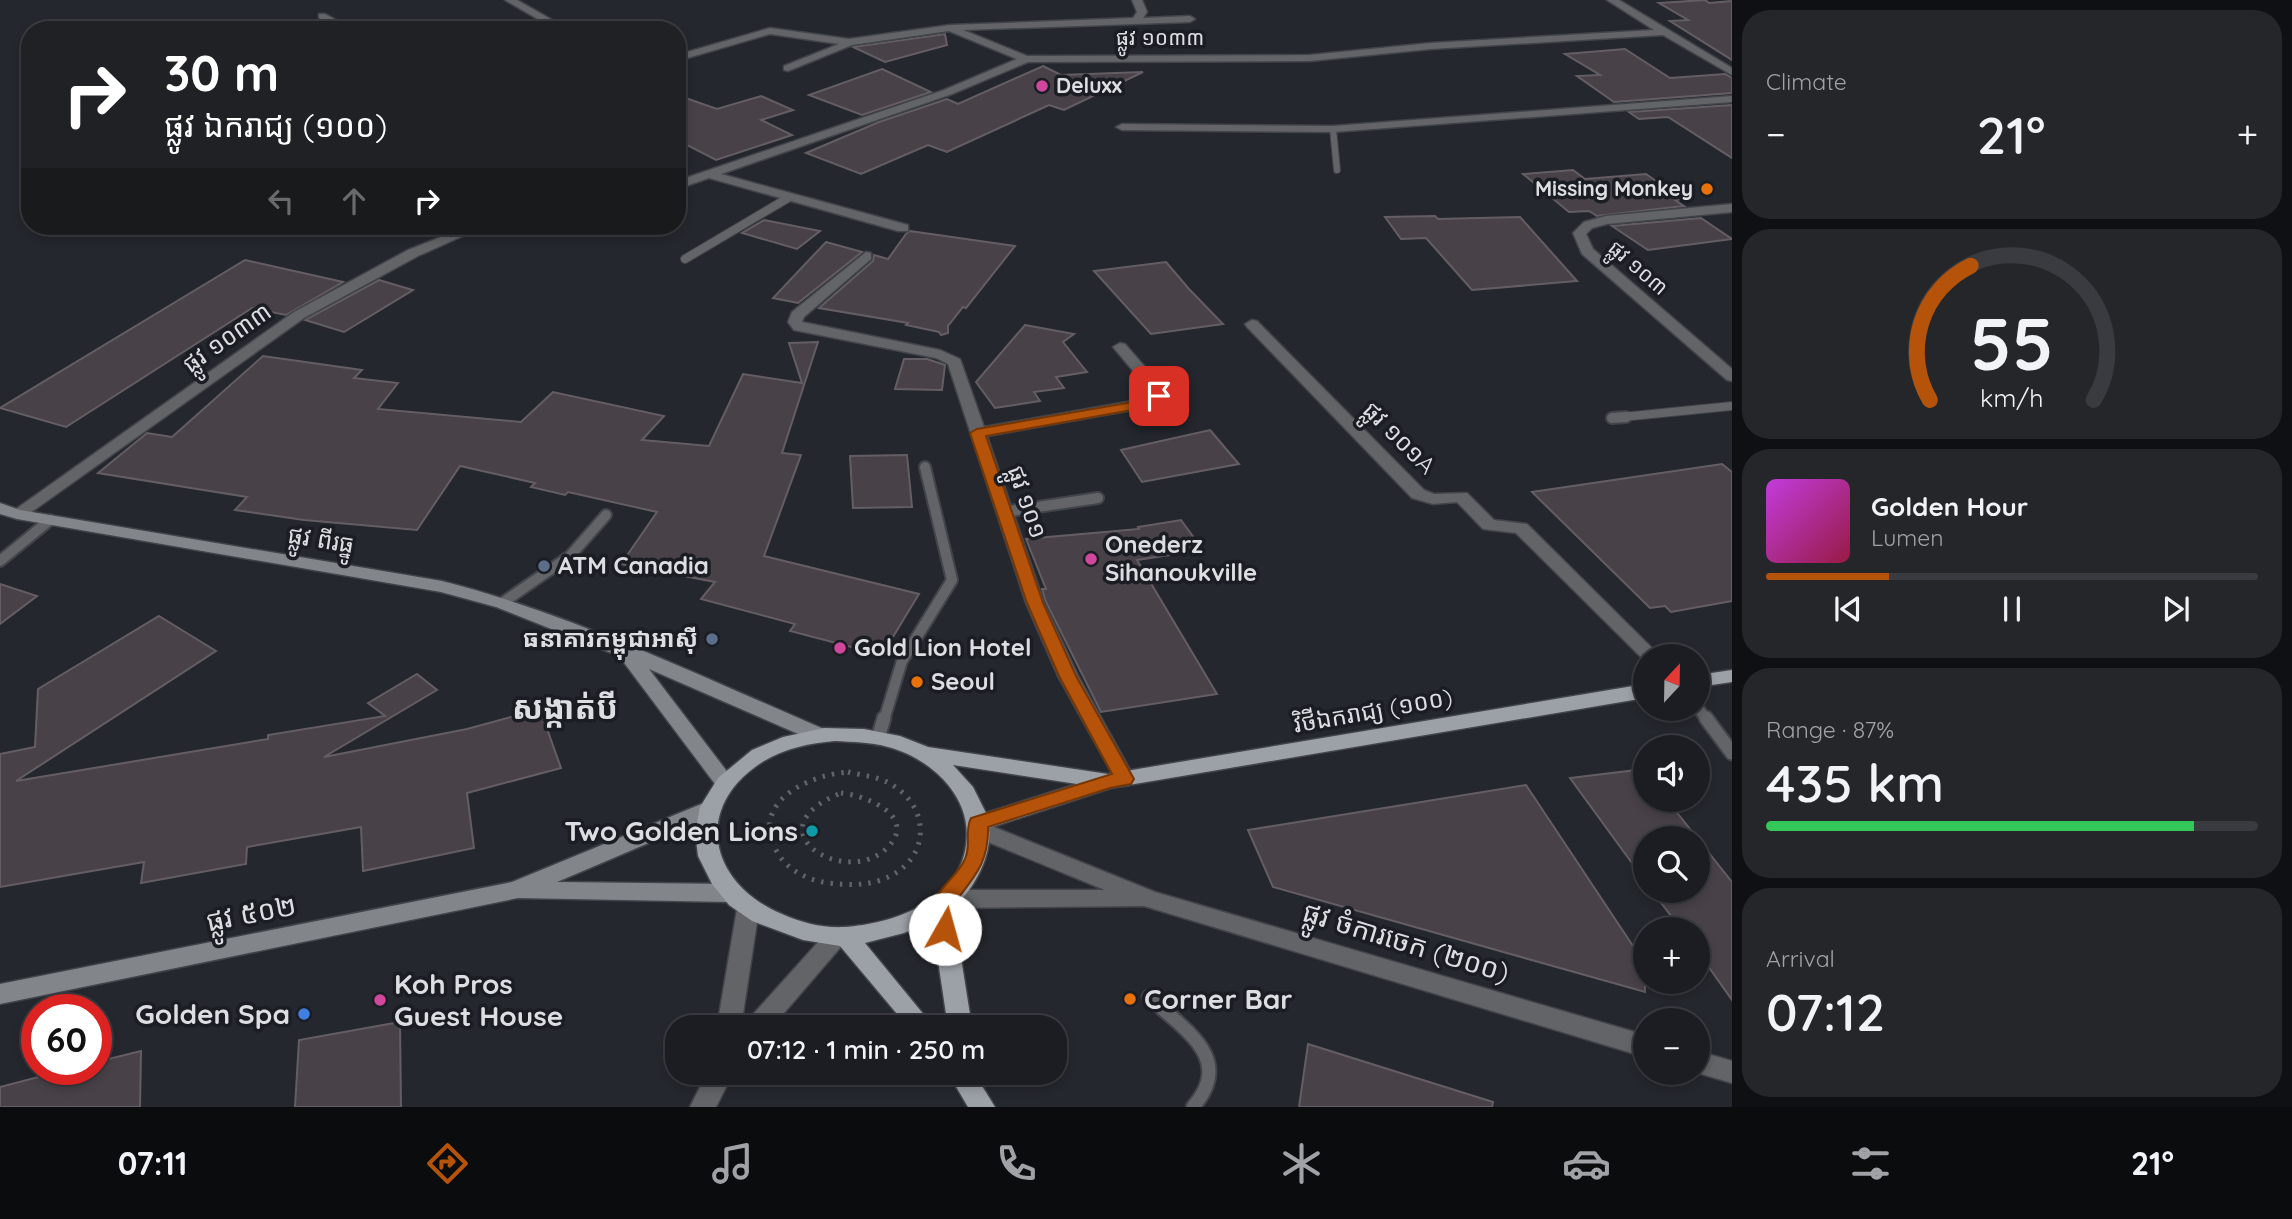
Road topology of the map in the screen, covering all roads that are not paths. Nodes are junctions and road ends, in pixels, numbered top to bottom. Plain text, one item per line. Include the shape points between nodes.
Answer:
1 (510, 0) edge
2 (1137, 0) edge
3 (1612, 0) edge
4 (537, 3) dead end
5 (524, 6) junction
6 (322, 16) dead end
7 (1190, 19) dead end
8 (1137, 20) junction
9 (332, 21) edge
10 (550, 21) edge
11 (950, 28) junction
12 (1663, 32) junction
13 (849, 42) junction
14 (686, 55) edge
15 (1026, 59) junction
16 (788, 68) dead end
17 (1732, 72) edge
18 (1732, 99) edge
19 (1122, 127) dead end
20 (1333, 129) junction
21 (1337, 170) dead end
22 (708, 174) junction
23 (686, 182) edge
24 (788, 198) junction
25 (1732, 208) edge
26 (903, 228) dead end
27 (457, 235) edge
28 (866, 256) dead end
29 (685, 260) dead end
30 (1252, 324) dead end
31 (1120, 347) dead end
32 (1732, 377) edge
33 (1732, 406) edge
34 (1612, 418) dead end
35 (977, 433) junction
36 (925, 467) dead end
37 (1098, 498) dead end
38 (9, 511) edge
39 (1004, 512) junction
40 (607, 515) dead end
41 (50, 520) junction
42 (0, 561) edge
43 (502, 603) junction
44 (1639, 644) edge
45 (626, 652) junction
46 (1732, 676) edge
47 (1710, 679) edge
48 (1633, 693) edge
49 (1708, 721) edge
50 (819, 735) junction
51 (878, 738) junction
52 (924, 753) junction
53 (1732, 753) edge
54 (1117, 780) junction
55 (725, 783) junction
56 (710, 808) junction
57 (979, 826) junction
58 (515, 890) junction
59 (729, 893) junction
60 (1149, 899) junction
61 (944, 902) junction
62 (748, 909) junction
63 (842, 936) junction
64 (0, 994) edge
65 (1149, 997) dead end
66 (731, 1015) edge
67 (768, 1015) edge
68 (911, 1015) edge
69 (958, 1015) edge
70 (1633, 1042) edge
71 (1710, 1066) edge
72 (1732, 1072) edge
73 (714, 1085) edge
74 (970, 1085) edge
75 (703, 1107) edge
76 (982, 1107) edge
77 (1193, 1107) edge

1 - 5 street
2 - 8 street via 1142,12
3 - 12 street
4 - 5 street
5 - 10 street
6 - 9 street
7 - 8 street
8 - 11 street
11 - 13 street
11 - 15 street
12 - 15 street, ផ្លូវ ១០៣៣ via 1310,58
12 - 17 street
13 - 14 street via 770,31
13 - 16 street
15 - 22 street, ផ្លូវ ១០៣៣ via 948,92
18 - 20 street
19 - 20 street
20 - 21 lane
22 - 23 street, ផ្លូវ ១០៣៣
22 - 24 street
24 - 26 street
24 - 29 lane
25 - 32 street, ផ្លូវ ១០៣ via 1606,219 1579,233 1587,251
27 - 38 street, ផ្លូវ ១០៣៣ via 412,253 299,315
28 - 35 street, ផ្លូវ ១០១ via 797,315 795,322 799,327 949,357 955,362
30 - 44 street, ផ្លូវ ១០១A via 1418,494 1433,499 1461,497 1489,525 1521,528
31 - 35 street via 1157,390 1155,402
33 - 34 lane
35 - 39 street, ផ្លូវ ១០១
36 - 51 lane via 952,580 902,661
37 - 39 lane
38 - 41 main road, ផ្លូវ ពីរធ្នូ
39 - 54 street, ផ្លូវ ១០១ via 1035,603
40 - 43 lane via 570,556
41 - 42 lane
41 - 43 main road, ផ្លូវ ពីរធ្នូ via 442,587
43 - 45 main road, ផ្លូវ ពីរធ្នូ
45 - 50 main road, ផ្លូវ ពីរធ្នូ
45 - 55 main road
46 - 47 main road
48 - 54 main road, វិថីឯករាជ្យ (១០០)
49 - 53 lane
50 - 51 main road
50 - 55 main road via 782,745 750,761
51 - 52 main road
52 - 54 main road
52 - 57 main road via 950,772 969,795
54 - 57 main road
55 - 56 main road
56 - 58 main road, ផ្លូវ ៥០២
56 - 59 main road via 706,850
57 - 60 street, ផ្លូវ ចំការចេក (២០០)
57 - 61 main road via 973,864
58 - 59 main road, ផ្លូវ ៥០២
58 - 64 main road, ផ្លូវ ៥០២
59 - 62 main road
60 - 61 street, ផ្លូវ ចំការចេក (២០០)
60 - 70 street, ផ្លូវ ចំការចេក (២០០)
61 - 63 main road via 897,928
61 - 69 main road
62 - 63 main road via 804,932
62 - 66 street
63 - 67 street
63 - 68 main road
65 - 77 lane via 1211,1061 1210,1076
71 - 72 street
73 - 75 street
74 - 76 main road

